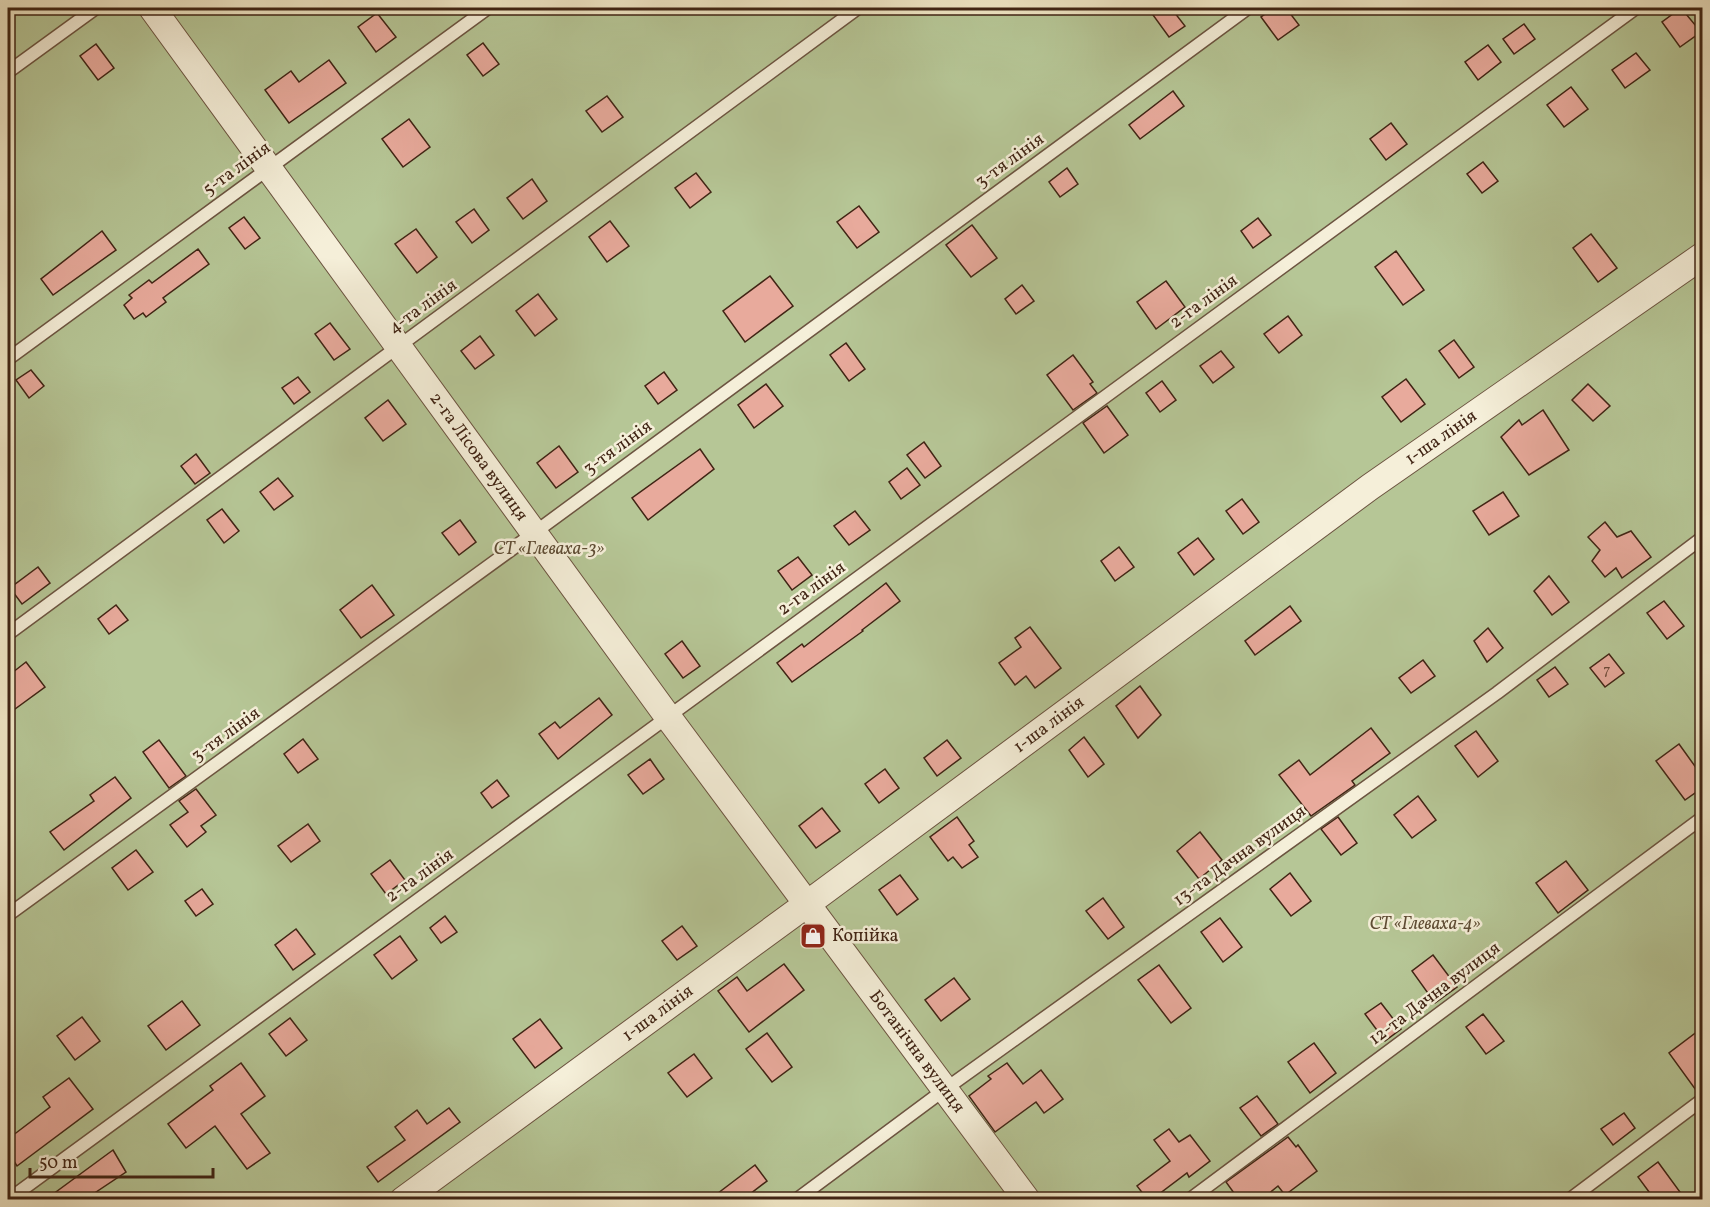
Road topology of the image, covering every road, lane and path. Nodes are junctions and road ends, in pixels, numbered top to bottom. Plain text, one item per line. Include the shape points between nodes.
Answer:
1 (96, 8) edge
2 (152, 8) edge
3 (488, 8) edge
4 (858, 8) edge
5 (1248, 8) edge
6 (1636, 8) edge
7 (8, 72) edge
8 (269, 169) junction
9 (1702, 256) edge
10 (399, 347) junction
11 (8, 359) edge
12 (534, 533) junction
13 (1702, 538) edge
14 (8, 634) edge
15 (668, 717) junction
16 (1702, 818) edge
17 (807, 904) junction
18 (8, 915) edge
19 (944, 1090) junction
20 (1702, 1100) edge
21 (8, 1200) edge
22 (403, 1200) edge
23 (796, 1200) edge
24 (1027, 1200) edge
25 (1189, 1200) edge
26 (1569, 1200) edge

1 - 7 lane
2 - 8 street, 2-га Лісова вулиця
3 - 8 lane, 5-та лінія
4 - 10 lane, 4-та лінія
5 - 12 lane, 3-тя лінія
6 - 15 lane, 2-га лінія
8 - 10 street, 2-га Лісова вулиця
8 - 11 lane, 5-та лінія
9 - 17 street, 1-ша лінія via 1370,487
10 - 12 street, 2-га Лісова вулиця
10 - 14 lane, 4-та лінія
12 - 15 street, 2-га Лісова вулиця
12 - 18 lane, 3-тя лінія
13 - 19 lane, 13-та Дачна вулиця via 1497,693
15 - 17 street, 2-га Лісова вулиця
15 - 21 lane, 2-га лінія
16 - 25 lane, 12-та Дачна вулиця
17 - 19 street, Ботанічна вулиця
17 - 22 street, 1-ша лінія
19 - 23 lane, 13-та Дачна вулиця
19 - 24 street, Ботанічна вулиця
20 - 26 lane

